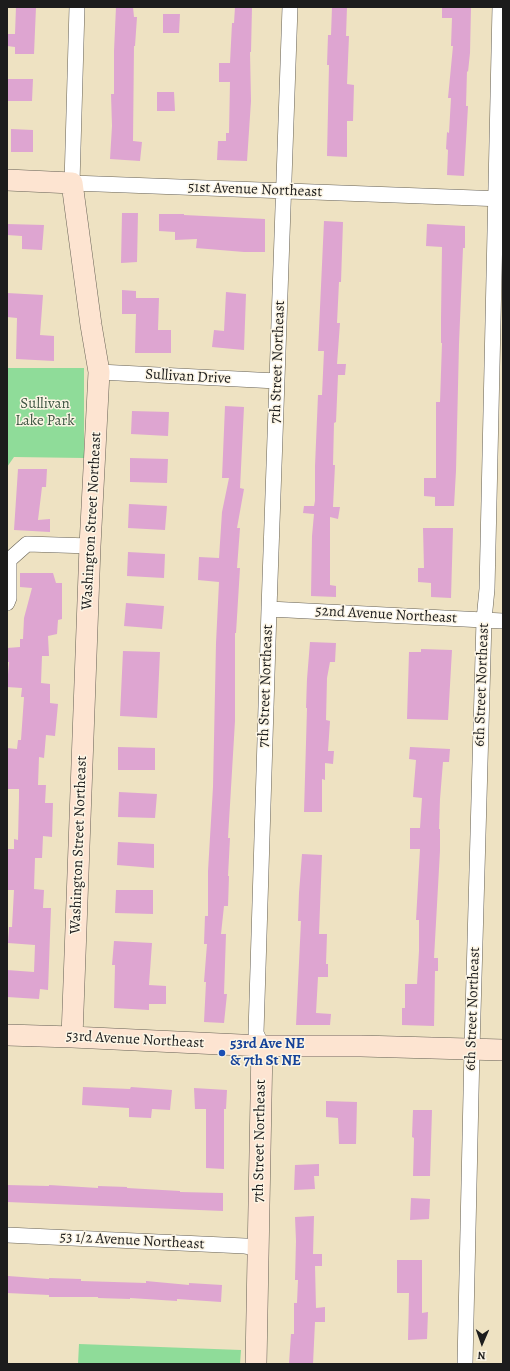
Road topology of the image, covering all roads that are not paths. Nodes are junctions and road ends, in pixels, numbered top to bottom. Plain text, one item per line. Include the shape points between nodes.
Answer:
1 (77, 7) edge
2 (290, 7) edge
3 (500, 7) edge
4 (7, 180) edge
5 (72, 183) junction
6 (284, 191) junction
7 (499, 199) edge
8 (99, 372) junction
9 (277, 381) junction
10 (90, 546) junction
11 (7, 603) edge
12 (269, 610) junction
13 (484, 620) junction
14 (503, 621) edge
15 (7, 1035) edge
16 (72, 1037) junction
17 (262, 1046) junction
18 (472, 1050) junction
19 (503, 1050) edge
20 (7, 1235) edge
21 (257, 1248) junction
22 (256, 1364) edge
23 (465, 1364) edge

1 - 5 street, Washington Street Northeast
2 - 6 street, 7th Street Northeast
3 - 7 street, 6th Street Northeast
4 - 5 street, 51st Avenue Northeast
5 - 6 street, 51st Avenue Northeast
5 - 8 street, Washington Street Northeast
6 - 7 street, 51st Avenue Northeast
6 - 9 street, 7th Street Northeast
7 - 13 street, 6th Street Northeast
8 - 9 street, Sullivan Drive
8 - 10 street, Washington Street Northeast
9 - 12 street, 7th Street Northeast
10 - 11 street via 27,544 9,560
10 - 16 street, Washington Street Northeast
12 - 13 street, 52nd Avenue Northeast
12 - 17 street, 7th Street Northeast via 256,1033
13 - 14 street, 52nd Avenue Northeast
13 - 18 street, 6th Street Northeast
15 - 16 street, 53rd Avenue Northeast
16 - 17 street, 53rd Avenue Northeast
17 - 18 street, 53rd Avenue Northeast
17 - 21 street, 7th Street Northeast
18 - 19 street, 53rd Avenue Northeast
18 - 23 street, 6th Street Northeast
20 - 21 street, 53 1/2 Avenue Northeast
21 - 22 street, 7th Street Northeast

